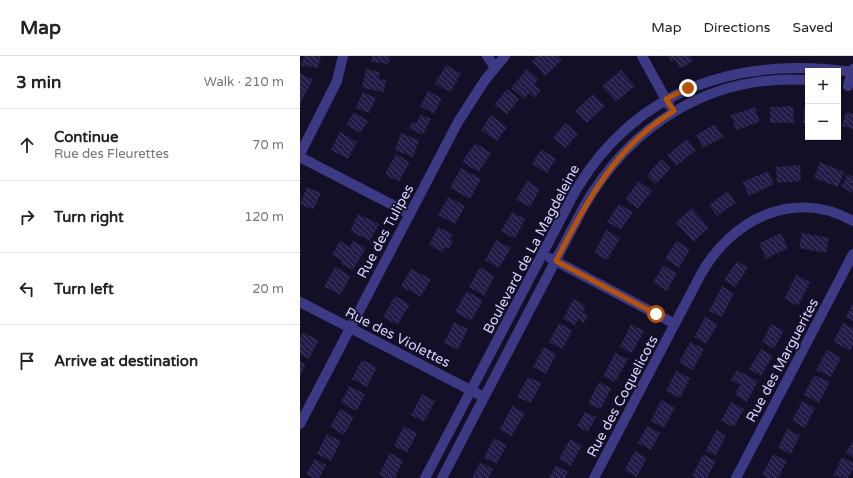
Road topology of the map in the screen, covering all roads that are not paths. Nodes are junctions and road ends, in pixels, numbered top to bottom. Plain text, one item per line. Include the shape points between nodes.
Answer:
1 (343, 56) edge
2 (487, 56) edge
3 (505, 56) edge
4 (642, 56) edge
5 (495, 67) junction
6 (853, 71) edge
7 (805, 80) edge
8 (846, 86) edge
9 (666, 99) junction
10 (674, 111) junction
11 (300, 154) edge
12 (300, 157) edge
13 (410, 214) junction
14 (853, 221) edge
15 (543, 254) junction
16 (853, 254) edge
17 (556, 261) junction
18 (300, 302) edge
19 (675, 324) junction
20 (350, 328) junction
21 (471, 391) junction
22 (484, 397) junction
23 (300, 424) edge
24 (425, 478) edge
25 (442, 478) edge
26 (594, 478) edge
27 (736, 478) edge

1 - 11 street via 337,81
2 - 5 street
3 - 5 street, Rue des Tulipes
4 - 9 street
5 - 13 street, Rue des Tulipes via 458,122
6 - 8 street
6 - 9 street, Boulevard de La Magdeleine via 799,65 759,67 708,79
7 - 10 street, Boulevard de La Magdeleine via 747,84 711,94
9 - 10 street
9 - 15 street, Boulevard de La Magdeleine via 628,127 598,159 576,190
10 - 17 street, Boulevard de La Magdeleine via 635,140 610,167 589,198
12 - 13 street
13 - 20 street, Rue des Tulipes
14 - 19 street, Rue des Coquelicots via 828,210 800,206 773,212 746,226 725,240 711,256
15 - 17 street
15 - 21 street, Boulevard de La Magdeleine
16 - 27 street, Rue des Marguerites
17 - 19 street
17 - 22 street, Boulevard de La Magdeleine
18 - 20 street, Rue des Violettes
19 - 26 street, Rue des Coquelicots
20 - 21 street, Rue des Violettes
20 - 23 street, Rue des Tulipes
21 - 22 street, Rue des Violettes
21 - 24 street, Boulevard de La Magdeleine
22 - 25 street, Boulevard de La Magdeleine

